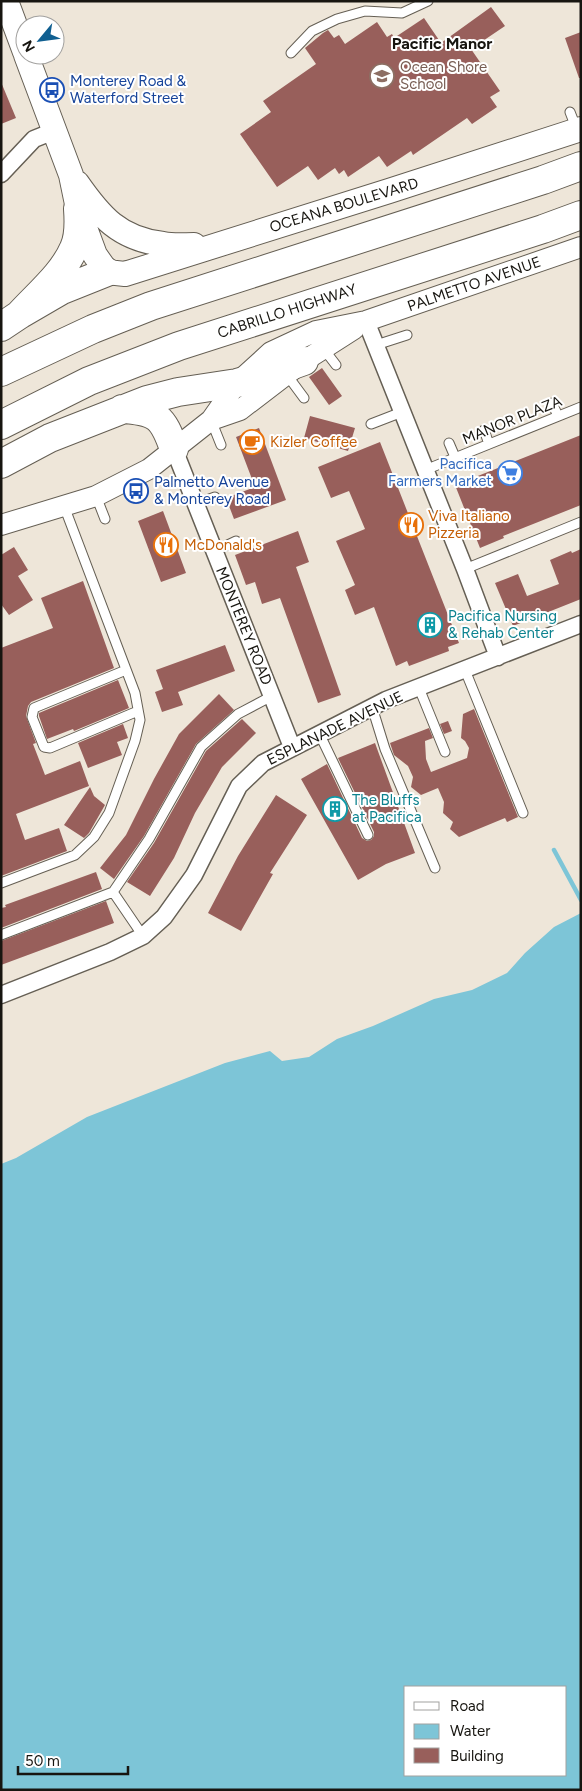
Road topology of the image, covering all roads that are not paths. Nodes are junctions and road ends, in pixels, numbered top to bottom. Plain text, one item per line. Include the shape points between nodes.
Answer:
1 (6, 1) edge
2 (428, 1) edge
3 (15, 25) edge
4 (291, 54) dead end
5 (30, 65) edge
6 (576, 124) edge
7 (54, 131) junction
8 (581, 166) edge
9 (1, 174) edge
10 (71, 175) junction
11 (78, 209) junction
12 (581, 215) edge
13 (216, 245) junction
14 (581, 247) edge
15 (107, 272) junction
16 (10, 321) edge
17 (366, 321) junction
18 (407, 335) dead end
19 (376, 346) junction
20 (305, 361) junction
21 (336, 365) dead end
22 (1, 372) edge
23 (237, 383) junction
24 (304, 398) dead end
25 (552, 403) dead end
26 (581, 407) edge
27 (122, 409) junction
28 (402, 412) junction
29 (558, 416) junction
30 (211, 420) junction
31 (371, 424) dead end
32 (1, 425) edge
33 (484, 430) dead end
34 (449, 443) dead end
35 (489, 444) junction
36 (221, 445) dead end
37 (174, 449) junction
38 (455, 458) junction
39 (1, 464) edge
40 (425, 470) junction
41 (96, 496) junction
42 (215, 497) dead end
43 (196, 504) junction
44 (64, 506) junction
45 (105, 519) dead end
46 (581, 522) edge
47 (1, 525) edge
48 (236, 542) dead end
49 (215, 551) junction
50 (465, 569) junction
51 (581, 624) edge
52 (498, 657) junction
53 (126, 670) junction
54 (465, 670) junction
55 (419, 688) junction
56 (272, 696) junction
57 (372, 707) junction
58 (138, 711) junction
59 (319, 733) junction
60 (292, 746) junction
61 (445, 752) dead end
62 (524, 813) dead end
63 (368, 835) dead end
64 (435, 868) dead end
65 (1, 883) edge
66 (113, 892) junction
67 (1, 935) edge
68 (143, 936) junction
69 (1, 995) edge

1 - 3 main road
2 - 4 lane via 402,13 365,11 337,19 312,31
5 - 7 main road
6 - 13 main road, OCEANA BOULEVARD
7 - 9 street via 34,139
7 - 10 main road
8 - 22 highway via 152,306 86,332
10 - 11 main road
10 - 13 main road via 94,207 113,226 140,240
11 - 15 main road via 95,254
11 - 16 highway via 75,247 65,266
12 - 32 highway, CABRILLO HIGHWAY via 179,346 89,381
13 - 15 main road, OCEANA BOULEVARD via 126,274
14 - 17 street, PALMETTO AVENUE
15 - 16 highway via 62,290
17 - 19 street
17 - 20 street, PALMETTO AVENUE
17 - 23 street, PALMETTO AVENUE via 316,331 271,352
18 - 19 lane
19 - 28 street
20 - 21 lane
20 - 23 highway
20 - 24 lane
20 - 30 street, PALMETTO AVENUE via 240,410
23 - 27 highway via 178,392
23 - 30 street, PALMETTO AVENUE
25 - 29 lane
26 - 29 lane, MANOR PLAZA
27 - 37 highway via 147,412 156,417 164,424
27 - 39 highway via 50,438
28 - 31 lane
28 - 40 street
29 - 35 lane, MANOR PLAZA
30 - 36 lane
30 - 37 street, PALMETTO AVENUE
33 - 35 lane
34 - 38 lane
35 - 38 lane, MANOR PLAZA
37 - 41 street, PALMETTO AVENUE via 149,469
37 - 43 street, MONTEREY ROAD
38 - 40 lane, MANOR PLAZA
40 - 50 street
41 - 44 street, PALMETTO AVENUE
41 - 45 lane
42 - 43 lane
43 - 49 street, MONTEREY ROAD
44 - 47 street, PALMETTO AVENUE
44 - 53 lane
46 - 50 lane
48 - 49 lane
49 - 56 street, MONTEREY ROAD
50 - 52 street
51 - 52 street, ESPLANADE AVENUE
52 - 54 street, ESPLANADE AVENUE
53 - 58 lane
53 - 58 lane via 34,708 32,716 44,747 50,748
54 - 55 street, ESPLANADE AVENUE
54 - 62 lane
55 - 57 street, ESPLANADE AVENUE
55 - 61 lane
56 - 60 street, MONTEREY ROAD
56 - 66 lane via 238,714 201,747 149,839
57 - 59 street, ESPLANADE AVENUE
57 - 64 lane via 385,749
58 - 65 lane via 140,720 135,741 109,813 94,837 75,855
59 - 60 street, ESPLANADE AVENUE
59 - 63 lane
60 - 68 street, ESPLANADE AVENUE via 263,763 239,786 194,874 164,917
66 - 67 lane
66 - 68 lane
68 - 69 street, ESPLANADE AVENUE

